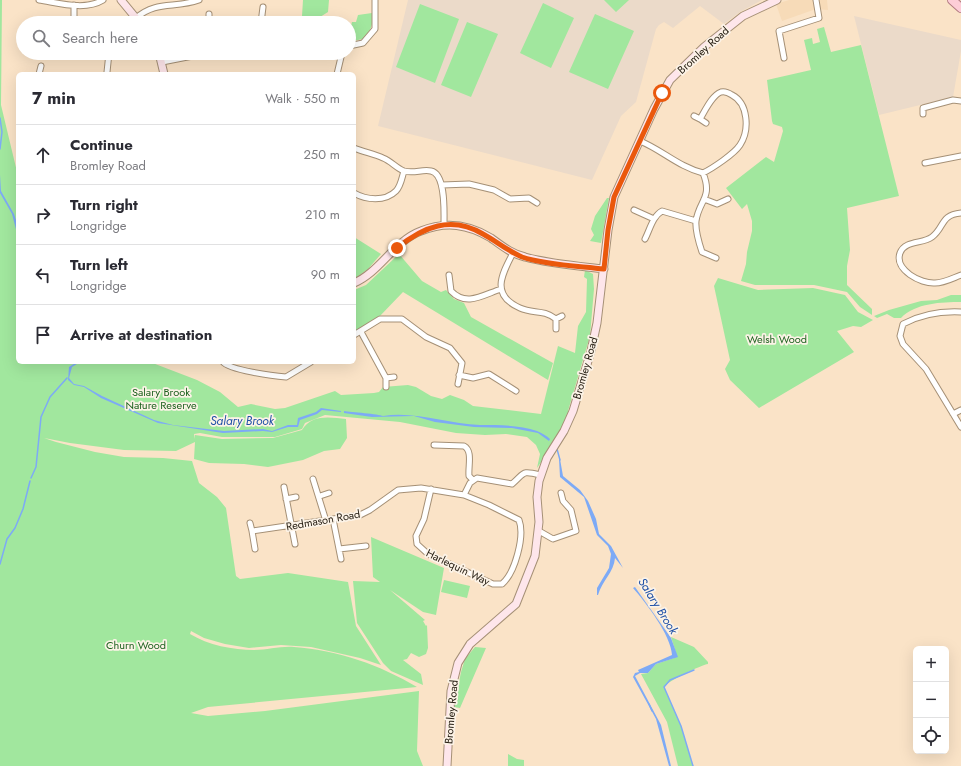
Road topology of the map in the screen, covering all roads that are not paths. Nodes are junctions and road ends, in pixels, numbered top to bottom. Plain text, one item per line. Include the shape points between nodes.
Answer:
1 (40, 0) edge
2 (103, 0) edge
3 (121, 0) edge
4 (199, 0) edge
5 (375, 0) edge
6 (777, 0) edge
7 (816, 0) edge
8 (952, 0) edge
9 (74, 5) junction
10 (263, 7) dead end
11 (961, 8) edge
12 (74, 16) edge
13 (134, 16) edge
14 (141, 16) edge
15 (262, 16) edge
16 (356, 44) edge
17 (784, 58) dead end
18 (108, 60) edge
19 (172, 60) edge
20 (340, 60) edge
21 (162, 62) joint
22 (41, 66) dead end
23 (40, 72) edge
24 (107, 72) dead end
25 (164, 72) edge
26 (337, 72) edge
27 (961, 101) edge
28 (923, 114) dead end
29 (694, 116) dead end
30 (700, 119) junction
31 (706, 124) dead end
32 (640, 141) junction
33 (356, 149) edge
34 (961, 156) edge
35 (925, 162) dead end
36 (404, 171) junction
37 (703, 173) junction
38 (442, 185) junction
39 (356, 194) edge
40 (704, 199) junction
41 (728, 199) dead end
42 (537, 203) dead end
43 (634, 210) dead end
44 (961, 213) edge
45 (654, 219) junction
46 (696, 221) junction
47 (444, 224) junction
48 (645, 239) dead end
49 (513, 253) junction
50 (716, 258) dead end
51 (604, 269) junction
52 (449, 275) dead end
53 (961, 275) edge
54 (356, 282) edge
55 (501, 289) junction
56 (961, 312) edge
57 (562, 316) dead end
58 (556, 319) junction
59 (556, 329) dead end
60 (361, 332) junction
61 (356, 335) edge
62 (224, 364) edge
63 (309, 364) edge
64 (459, 375) junction
65 (394, 377) dead end
66 (386, 378) junction
67 (458, 384) dead end
68 (386, 387) dead end
69 (516, 391) dead end
70 (961, 410) edge
71 (953, 414) junction
72 (961, 427) edge
73 (434, 444) dead end
74 (540, 476) junction
75 (314, 479) dead end
76 (473, 480) junction
77 (284, 487) dead end
78 (431, 489) junction
79 (329, 493) dead end
80 (561, 493) dead end
81 (464, 495) junction
82 (320, 496) junction
83 (296, 497) dead end
84 (286, 499) junction
85 (333, 519) junction
86 (326, 521) junction
87 (250, 523) dead end
88 (292, 526) junction
89 (539, 531) junction
90 (252, 532) junction
91 (295, 544) dead end
92 (366, 546) dead end
93 (255, 549) dead end
94 (339, 549) junction
95 (341, 559) dead end
96 (447, 766) edge

1 - 9 street
2 - 9 street via 96,4
3 - 13 street
4 - 14 street via 152,6 144,10
5 - 16 street via 375,29 363,43
6 - 32 street, Bromley Road via 743,16 680,69 662,93
7 - 17 street via 819,18 779,31
8 - 11 main road
9 - 12 street
10 - 15 street
18 - 24 street
19 - 21 street
20 - 26 street
21 - 25 street
22 - 23 street
27 - 28 street via 952,100 920,109
29 - 30 street
30 - 31 street
30 - 37 street via 715,96 721,92 727,92 740,100 743,106 745,132 740,145
32 - 37 street via 662,151 675,162
32 - 51 street, Bromley Road via 612,205
33 - 36 street via 384,158
34 - 35 street
36 - 38 street via 433,171 440,176
36 - 39 street via 397,191 390,195 374,199
37 - 40 street via 707,182
38 - 42 street via 469,184 494,190 510,199 529,198
38 - 47 street
40 - 41 street via 717,204
40 - 46 street
43 - 45 street
44 - 53 street via 946,217 933,236 907,245 900,252 900,259 902,267 907,272 928,283
45 - 46 street via 662,211
45 - 48 street
46 - 50 street via 702,252
47 - 49 street via 476,230
47 - 54 street via 419,231
49 - 51 street via 532,259
49 - 55 street via 503,272
51 - 74 street, Bromley Road via 597,323 580,389 567,424 547,458
52 - 55 street via 451,291 459,299 466,301
55 - 58 street via 508,300 521,309 548,312
56 - 71 street via 931,313 916,317 903,324 900,336 903,344 926,369
57 - 58 street
58 - 59 street
60 - 61 street
60 - 64 street via 380,319 402,319 426,337 450,348 462,363
60 - 66 street
62 - 63 street via 286,377
64 - 67 street
64 - 69 street via 473,378 489,374
65 - 66 street
66 - 68 street
70 - 71 street
71 - 72 street
73 - 76 street via 467,448 470,453 469,476
74 - 76 street via 522,473 512,484 482,478
74 - 89 street, Bromley Road via 537,497
75 - 82 street
76 - 81 street
77 - 84 street
78 - 81 street, Redmason Road
78 - 81 street, Harlequin Way via 424,519 416,536 417,544 428,554 493,584 502,584 514,567 521,529 519,520
78 - 85 street, Redmason Road via 398,490 360,515
79 - 82 street
80 - 89 street via 563,501 571,510 576,531 553,539
82 - 86 street
83 - 84 street
84 - 88 street
85 - 86 street, Redmason Road
85 - 94 street
86 - 88 street, Redmason Road
87 - 90 street
88 - 90 street, Redmason Road
88 - 91 street
89 - 96 street, Bromley Road via 535,556 519,599 512,609 470,644 458,663 452,691
90 - 93 street
92 - 94 street
94 - 95 street

